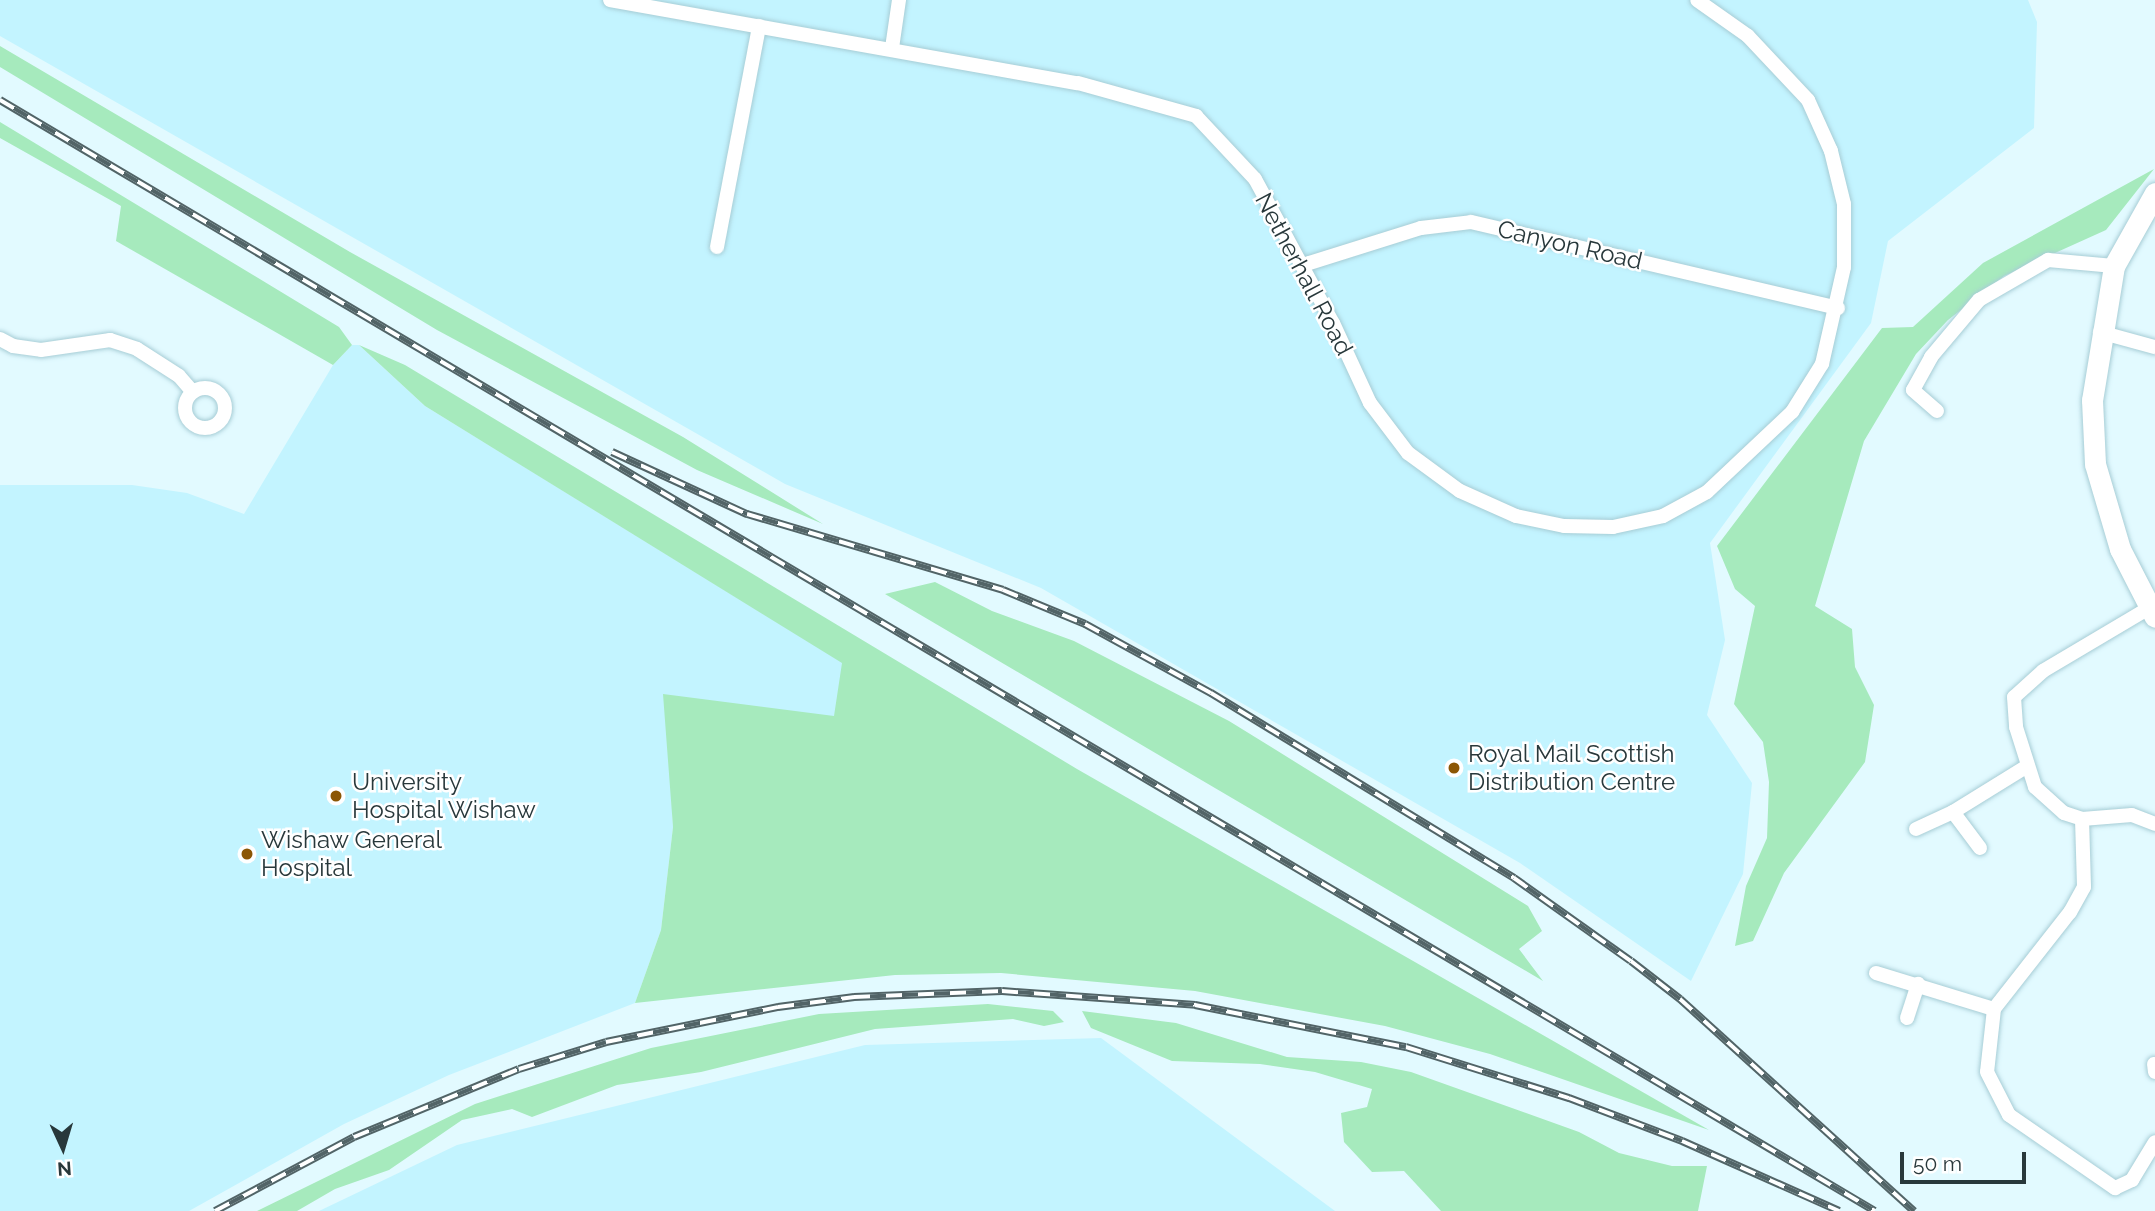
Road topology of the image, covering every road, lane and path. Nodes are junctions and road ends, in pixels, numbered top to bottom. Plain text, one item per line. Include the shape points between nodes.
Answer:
1 (610, 0) edge
2 (899, 0) edge
3 (1697, 0) edge
4 (759, 26) junction
5 (892, 48) junction
6 (2155, 192) edge
7 (718, 247) dead end
8 (1303, 265) junction
9 (2114, 266) junction
10 (1838, 308) junction
11 (2100, 332) junction
12 (0, 339) edge
13 (2155, 347) edge
14 (193, 392) dead end
15 (1937, 411) dead end
16 (2152, 613) edge
17 (2026, 767) junction
18 (1953, 812) junction
19 (2082, 819) junction
20 (2155, 824) edge
21 (1916, 829) dead end
22 (1980, 848) dead end
23 (1875, 973) dead end
24 (1918, 984) junction
25 (1994, 1009) junction
26 (1907, 1018) dead end
27 (2155, 1142) edge

1 - 4 street, Netherhall Road
2 - 5 street
3 - 10 street via 1748,36 1808,100 1831,150 1844,204 1844,267
4 - 5 street, Netherhall Road
4 - 7 street
5 - 8 street, Netherhall Road via 1078,83 1196,116 1255,179
6 - 9 street
8 - 10 street, Canyon Road via 1421,228 1471,222
8 - 10 street, Netherhall Road via 1370,403 1408,453 1461,491 1516,516 1564,526 1613,527 1663,516 1707,492 1792,412 1822,364
9 - 11 street
9 - 15 street via 2048,260 1979,300 1931,357 1913,390
11 - 13 street
11 - 16 street via 2092,400 2095,464 2120,549
12 - 14 street via 41,350 110,340 137,349 179,376
16 - 17 street via 2043,671 2014,697
17 - 18 street
17 - 19 street via 2035,787 2064,813
18 - 21 street
18 - 22 street
19 - 20 street via 2132,815
19 - 25 street via 2084,887 2070,912
23 - 24 street
24 - 25 street
24 - 26 street
25 - 27 street via 1987,1072 2009,1115 2115,1188 2132,1180

